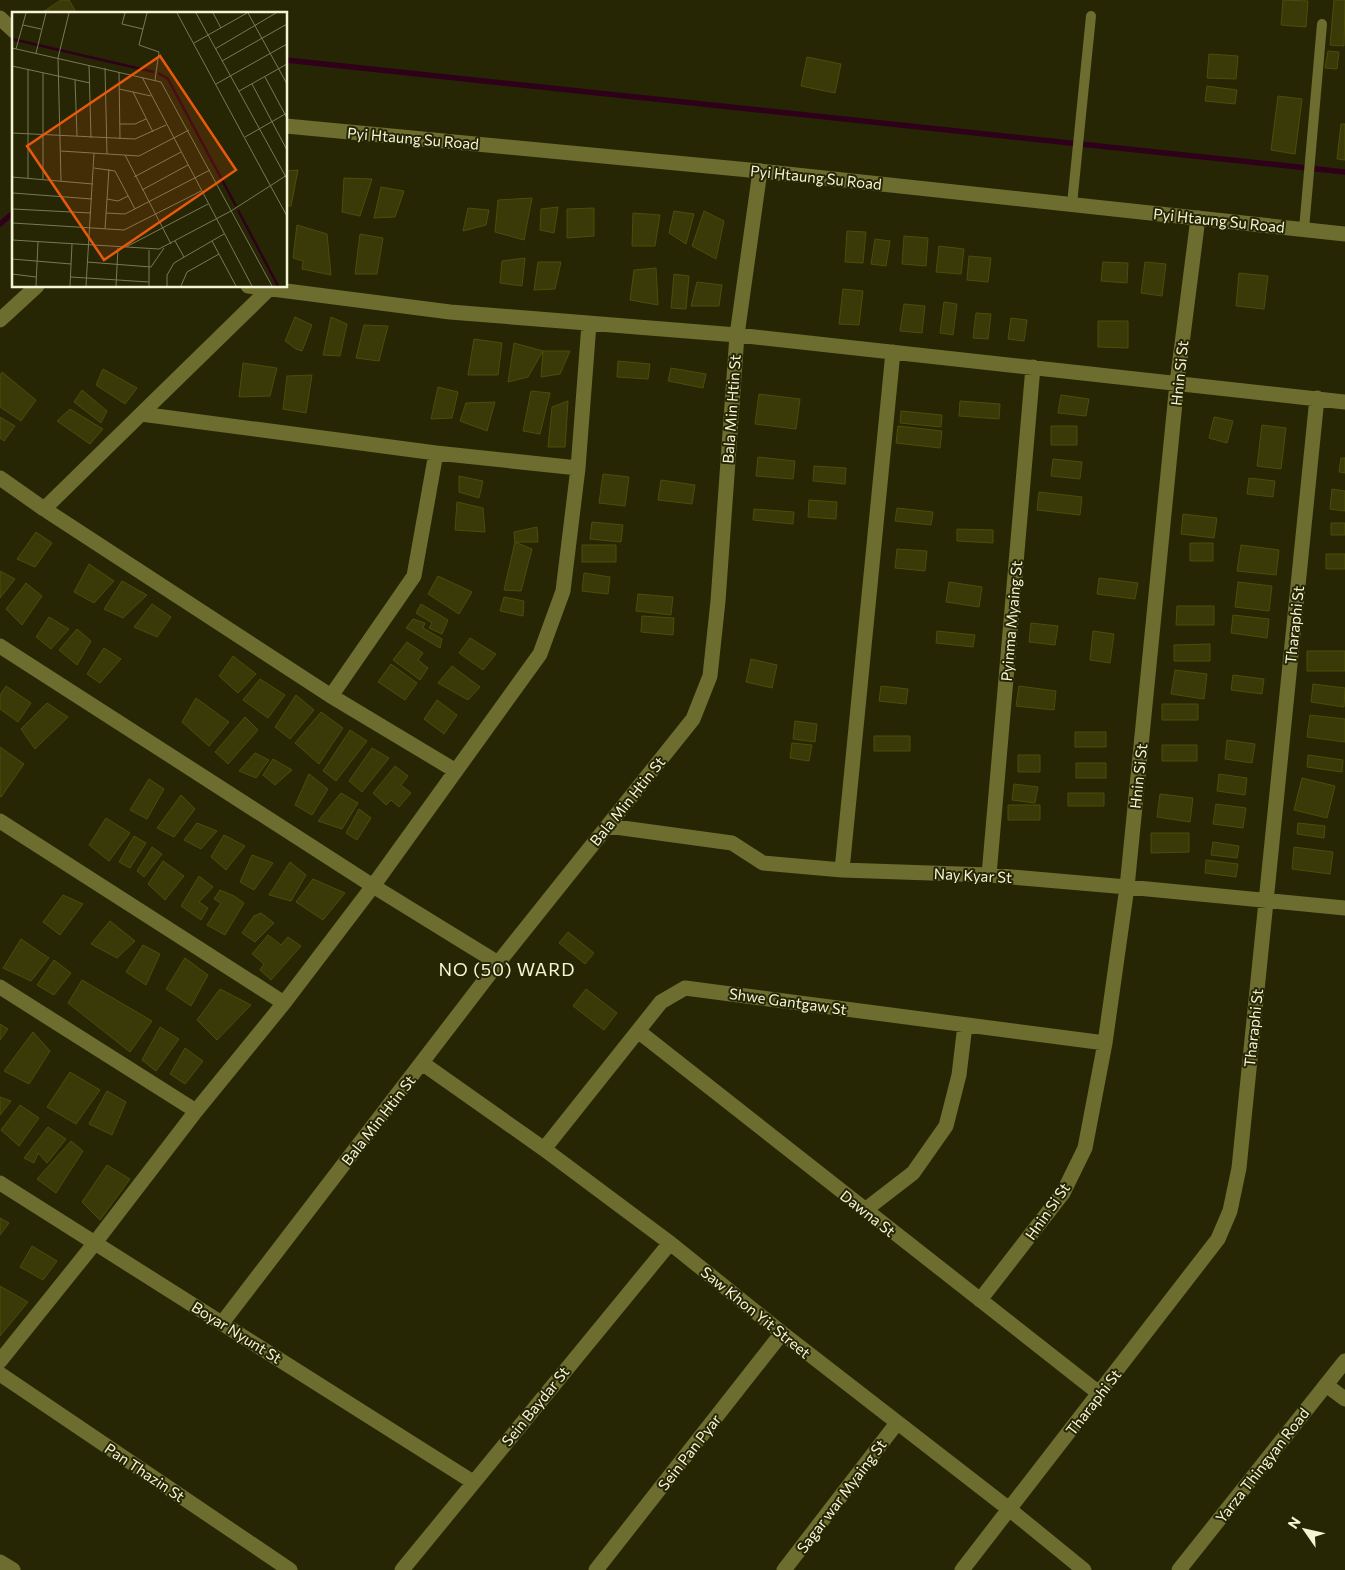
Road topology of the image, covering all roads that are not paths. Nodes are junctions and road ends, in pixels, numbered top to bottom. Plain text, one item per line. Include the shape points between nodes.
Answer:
1 (1091, 16) dead end
2 (0, 18) edge
3 (1322, 24) dead end
4 (12, 29) edge
5 (288, 126) edge
6 (760, 170) junction
7 (1072, 204) junction
8 (1198, 218) junction
9 (1304, 229) junction
10 (1345, 234) edge
11 (34, 288) edge
12 (262, 288) edge
13 (269, 289) junction
14 (0, 320) edge
15 (589, 324) junction
16 (737, 335) junction
17 (893, 352) junction
18 (1033, 368) junction
19 (1177, 383) junction
20 (1317, 398) junction
21 (1345, 402) edge
22 (141, 414) junction
23 (436, 453) junction
24 (578, 468) junction
25 (0, 478) edge
26 (44, 509) junction
27 (0, 646) edge
28 (331, 696) junction
29 (456, 771) junction
30 (0, 821) edge
31 (608, 826) junction
32 (842, 870) junction
33 (990, 875) junction
34 (372, 886) junction
35 (1127, 887) junction
36 (1266, 901) junction
37 (1345, 908) edge
38 (498, 963) junction
39 (0, 987) edge
40 (284, 1003) junction
41 (965, 1025) junction
42 (638, 1031) junction
43 (1105, 1043) junction
44 (422, 1063) junction
45 (196, 1111) junction
46 (544, 1149) junction
47 (0, 1183) edge
48 (866, 1210) junction
49 (670, 1243) junction
50 (94, 1244) junction
51 (980, 1300) junction
52 (222, 1323) junction
53 (782, 1333) junction
54 (0, 1361) edge
55 (1345, 1361) edge
56 (0, 1374) edge
57 (1326, 1385) junction
58 (1100, 1394) junction
59 (1345, 1399) edge
60 (897, 1423) junction
61 (473, 1482) junction
62 (1009, 1509) junction
63 (0, 1562) edge
64 (12, 1570) edge
65 (290, 1570) edge
66 (402, 1570) edge
67 (596, 1570) edge
68 (784, 1570) edge
69 (962, 1570) edge
70 (1084, 1570) edge
71 (1179, 1570) edge

1 - 7 lane
2 - 4 street
3 - 9 lane
5 - 6 street, Pyi Htaung Su Road
6 - 7 street, Pyi Htaung Su Road
6 - 16 street, Bala Min Htin St
7 - 8 street, Pyi Htaung Su Road
8 - 9 street, Pyi Htaung Su Road
8 - 19 street, Hnin Si St
9 - 10 street, Pyi Htaung Su Road
11 - 14 street
12 - 13 street
13 - 15 street via 450,312
13 - 22 street
15 - 16 street
15 - 24 street
16 - 17 street
16 - 31 street, Bala Min Htin St via 710,676 694,719
17 - 18 street
17 - 32 street
18 - 19 street
18 - 33 street, Pyinma Myaing St
19 - 20 street
19 - 35 street, Hnin Si St
20 - 21 street
20 - 36 street, Tharaphi St
22 - 23 street
22 - 26 street
23 - 24 street
23 - 28 street via 414,576
24 - 29 street via 563,591 540,654
25 - 26 street
26 - 28 street
27 - 34 street
28 - 29 street
29 - 34 street
30 - 40 street
31 - 32 street, Nay Kyar St via 732,843 763,863
31 - 38 street, Bala Min Htin St
32 - 33 street, Nay Kyar St
33 - 35 street, Nay Kyar St
34 - 38 street
34 - 40 street
35 - 36 street, Nay Kyar St
35 - 43 street, Hnin Si St
36 - 37 street, Nay Kyar St
36 - 58 street, Tharaphi St via 1239,1168 1230,1211 1218,1239
38 - 44 street, Bala Min Htin St
39 - 45 street
40 - 45 street
41 - 42 street, Shwe Gantgaw St via 685,988 661,1002
41 - 43 street, Shwe Gantgaw St
41 - 48 street via 959,1074 946,1126 913,1173
42 - 46 street, Shwe Gantgaw St
42 - 48 street, Dawna St
43 - 51 street, Hnin Si St via 1085,1148 1063,1193
44 - 46 street, Saw Khon Yit Street
44 - 52 street, Bala Min Htin St
45 - 50 street
46 - 49 street, Saw Khon Yit Street
47 - 50 street, Boyar Nyunt St
48 - 51 street, Dawna St
49 - 53 street, Saw Khon Yit Street
49 - 61 street, Sein Baydar St
50 - 52 street, Boyar Nyunt St
50 - 54 street
51 - 58 street, Dawna St
52 - 61 street, Boyar Nyunt St
53 - 60 street, Saw Khon Yit Street
53 - 67 street, Sein Pan Pyar
55 - 57 street, Yarza Thingyan Road
56 - 65 street, Pan Thazin St
57 - 59 street
57 - 71 street, Yarza Thingyan Road
58 - 62 street, Tharaphi St
60 - 62 street, Saw Khon Yit Street
60 - 68 street, Sagar war Myaing St
61 - 66 street, Sein Baydar St
62 - 69 street, Tharaphi St
62 - 70 street, Saw Khon Yit Street
63 - 64 street

